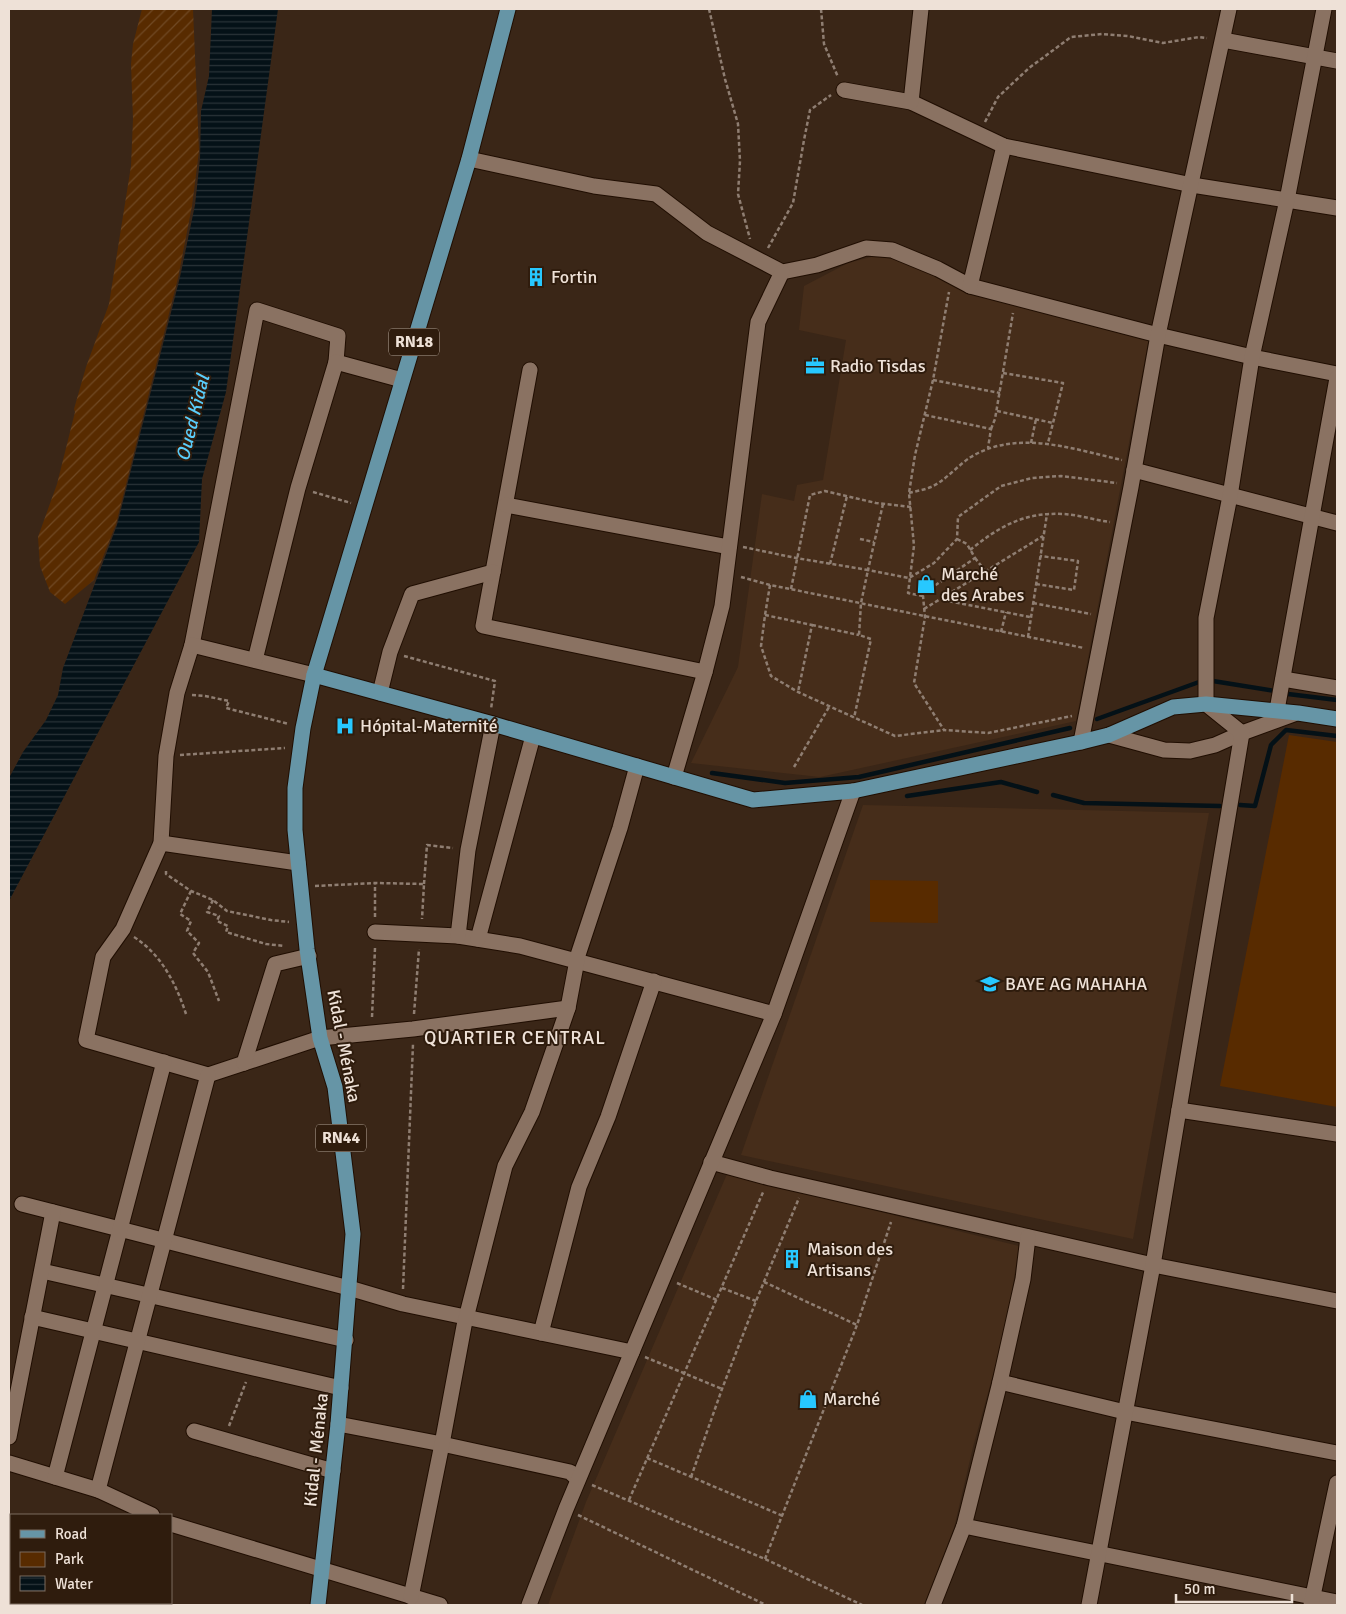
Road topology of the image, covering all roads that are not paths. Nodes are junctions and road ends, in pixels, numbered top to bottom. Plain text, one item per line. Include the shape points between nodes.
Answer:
1 (508, 9) edge
2 (921, 9) edge
3 (1229, 9) edge
4 (1324, 9) edge
5 (1223, 40) junction
6 (1314, 57) junction
7 (1337, 62) edge
8 (844, 90) road end
9 (911, 102) junction
10 (1004, 146) junction
11 (469, 159) junction
12 (1192, 185) junction
13 (1287, 200) junction
14 (1337, 208) edge
15 (782, 272) junction
16 (970, 286) junction
17 (1158, 335) junction
18 (1252, 357) junction
19 (336, 362) junction
20 (530, 370) dead end
21 (1337, 374) edge
22 (1337, 378) edge
23 (402, 380) junction
24 (1135, 466) junction
25 (1230, 496) junction
26 (506, 505) junction
27 (1312, 516) junction
28 (1337, 523) edge
29 (729, 546) junction
30 (493, 572) junction
31 (192, 645) junction
32 (255, 660) junction
33 (705, 672) junction
34 (314, 675) junction
35 (1283, 679) junction
36 (1337, 688) edge
37 (380, 693) junction
38 (1206, 704) junction
39 (1278, 710) junction
40 (1298, 713) junction
41 (1337, 719) edge
42 (491, 724) junction
43 (1242, 733) junction
44 (1109, 735) junction
45 (533, 736) junction
46 (1081, 742) junction
47 (637, 766) junction
48 (674, 777) junction
49 (853, 791) junction
50 (161, 843) junction
51 (298, 863) junction
52 (375, 932) road end
53 (458, 936) junction
54 (478, 939) junction
55 (308, 952) junction
56 (577, 960) junction
57 (654, 981) junction
58 (568, 1008) junction
59 (774, 1014) junction
60 (320, 1038) junction
61 (164, 1062) junction
62 (244, 1063) junction
63 (208, 1075) junction
64 (1179, 1110) junction
65 (1337, 1134) edge
66 (711, 1162) junction
67 (22, 1204) dead end
68 (53, 1212) junction
69 (120, 1229) junction
70 (1028, 1237) junction
71 (164, 1241) junction
72 (1153, 1265) junction
73 (42, 1271) junction
74 (106, 1286) junction
75 (349, 1288) junction
76 (150, 1296) junction
77 (1337, 1301) edge
78 (467, 1317) junction
79 (32, 1318) junction
80 (94, 1332) junction
81 (541, 1333) junction
82 (346, 1340) junction
83 (138, 1342) junction
84 (632, 1352) junction
85 (1000, 1382) junction
86 (341, 1388) junction
87 (1125, 1412) junction
88 (338, 1424) junction
89 (194, 1430) dead end
90 (9, 1437) edge
91 (442, 1444) junction
92 (1337, 1452) edge
93 (9, 1463) edge
94 (333, 1471) junction
95 (55, 1477) junction
96 (578, 1478) junction
97 (1337, 1483) edge
98 (98, 1490) junction
99 (150, 1514) edge
100 (172, 1524) edge
101 (964, 1526) junction
102 (1098, 1555) junction
103 (322, 1570) junction
104 (411, 1597) junction
105 (1312, 1601) edge
106 (1337, 1602) edge
107 (318, 1605) edge
108 (440, 1605) edge
109 (529, 1605) edge
110 (933, 1605) edge
111 (1088, 1605) edge

1 - 11 main road, RN18
2 - 9 street
3 - 5 street
4 - 6 street
5 - 6 street
5 - 12 street
6 - 7 street
6 - 13 street
8 - 9 street
9 - 10 street
10 - 12 street
10 - 16 street
11 - 15 street via 594,186 656,194 707,233
11 - 23 main road, RN18
12 - 13 street
12 - 17 street
13 - 14 street
13 - 18 street
15 - 16 street via 817,265 866,248 892,250
15 - 29 street via 758,322
16 - 17 street
17 - 18 street
17 - 24 street
18 - 21 street
18 - 25 street
19 - 23 street
19 - 31 street via 338,336 257,310
19 - 32 street via 298,488
20 - 26 street
22 - 27 street
23 - 34 main road, RN18
24 - 25 street
24 - 46 street
25 - 27 street
25 - 38 street via 1206,618
26 - 29 street
26 - 30 street
27 - 28 street
27 - 35 street
29 - 33 street via 722,606
30 - 33 street via 484,626
30 - 37 street via 412,594 390,652
31 - 32 street
31 - 50 street via 177,693 166,756
32 - 34 street
33 - 48 street
34 - 37 main road
34 - 51 main road, Kidal - Ménaka / RN44 via 295,788
35 - 36 street
35 - 39 street
37 - 42 main road
38 - 39 main road
38 - 43 street
38 - 44 main road via 1173,708
39 - 40 main road
40 - 41 main road
40 - 43 street
42 - 45 main road
42 - 53 street via 468,850
43 - 44 street via 1215,745 1190,751 1164,750
43 - 64 street
44 - 46 main road
45 - 47 main road
45 - 54 street
46 - 49 main road
47 - 48 main road
47 - 56 street
48 - 49 main road via 753,800
49 - 59 street
50 - 51 street
50 - 61 street via 123,929 103,957 86,1040
51 - 55 main road, Kidal - Ménaka / RN44
52 - 53 street
53 - 54 street
54 - 56 street
55 - 60 main road, Kidal - Ménaka / RN44
55 - 62 street via 275,964
56 - 57 street
56 - 58 street
57 - 59 street
57 - 81 street via 608,1117 579,1188
58 - 60 street
58 - 78 street via 532,1112 505,1166
59 - 66 street
60 - 62 street
60 - 75 main road, Kidal - Ménaka / RN44 via 335,1087 353,1234
61 - 63 street
61 - 69 street
62 - 63 street
63 - 71 street
64 - 65 street
64 - 72 street
66 - 70 street
66 - 84 street
67 - 68 street
68 - 69 street
68 - 73 street
69 - 71 street
69 - 74 street
70 - 72 street
70 - 85 street via 1023,1279
71 - 75 street
71 - 76 street
72 - 77 street
72 - 87 street
73 - 74 street
73 - 79 street
74 - 76 street
74 - 80 street
75 - 78 street via 403,1304
75 - 82 main road, Kidal - Ménaka / RN44
76 - 82 street
76 - 83 street
78 - 81 street
78 - 91 street
79 - 80 street
79 - 90 street
80 - 83 street
80 - 95 street
81 - 84 street
82 - 86 main road, Kidal - Ménaka / RN44
83 - 86 street
83 - 98 street
84 - 96 street
85 - 87 street
85 - 101 street
86 - 88 main road, Kidal - Ménaka / RN44
87 - 92 street
87 - 102 street
88 - 91 street
88 - 94 main road, Kidal - Ménaka / RN44
89 - 94 street
91 - 96 street via 570,1472
91 - 104 street
93 - 95 street
94 - 103 main road, Kidal - Ménaka / RN44
95 - 98 street
96 - 109 street
97 - 105 street
98 - 99 street
100 - 103 street
101 - 102 street
101 - 110 street
102 - 105 street
102 - 111 street
103 - 104 street
103 - 107 main road, Kidal - Ménaka / RN44
104 - 108 street
105 - 106 street

